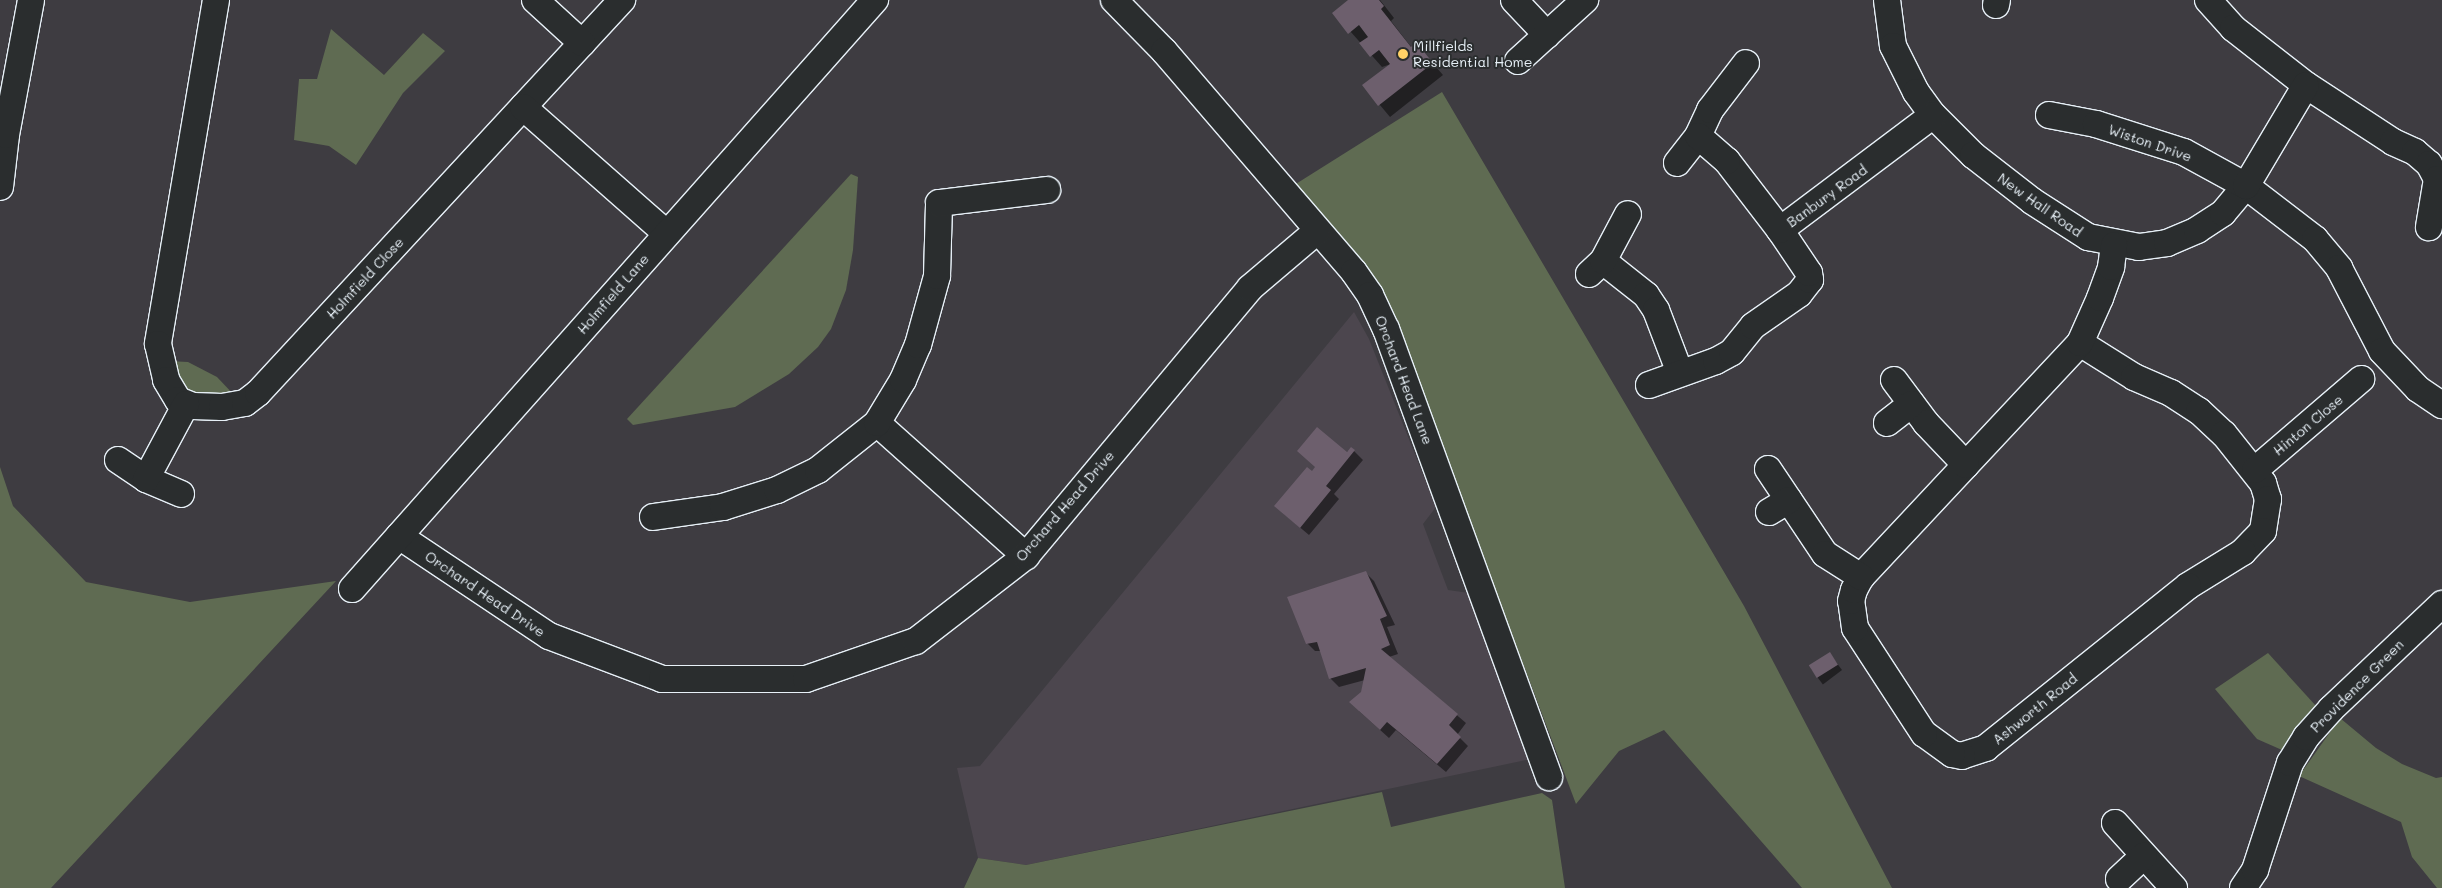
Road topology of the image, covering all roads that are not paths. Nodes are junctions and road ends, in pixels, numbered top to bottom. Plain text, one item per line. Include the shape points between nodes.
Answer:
1 (31, 0) edge
2 (216, 0) edge
3 (535, 0) edge
4 (622, 0) edge
5 (875, 0) edge
6 (1114, 0) edge
7 (1514, 0) edge
8 (1585, 0) edge
9 (1887, 0) edge
10 (2208, 0) edge
11 (1547, 35) junction
12 (582, 43) junction
13 (1518, 61) dead end
14 (1746, 63) dead end
15 (2306, 85) junction
16 (523, 107) junction
17 (1933, 115) junction
18 (2049, 115) dead end
19 (1698, 136) junction
20 (1677, 163) dead end
21 (2440, 178) edge
22 (2246, 186) junction
23 (0, 187) edge
24 (1047, 190) dead end
25 (1628, 214) dead end
26 (2429, 227) dead end
27 (1780, 230) junction
28 (1317, 231) junction
29 (666, 233) junction
30 (2114, 245) junction
31 (2080, 343) junction
32 (1680, 373) junction
33 (2361, 379) dead end
34 (1894, 380) dead end
35 (1649, 385) dead end
36 (186, 404) junction
37 (1911, 404) junction
38 (2442, 405) edge
39 (1887, 422) dead end
40 (877, 423) junction
41 (118, 460) dead end
42 (1966, 465) junction
43 (1768, 470) dead end
44 (2255, 470) junction
45 (146, 479) junction
46 (181, 494) dead end
47 (653, 517) dead end
48 (399, 536) junction
49 (1026, 556) junction
50 (1861, 577) junction
51 (352, 589) dead end
52 (2442, 604) edge
53 (1549, 777) dead end
54 (2115, 823) dead end
55 (2144, 856) junction
56 (2119, 879) dead end
57 (2174, 888) edge
58 (2243, 888) edge

1 - 23 street via 6,135
2 - 36 street via 158,344 172,394
3 - 12 street
4 - 12 street, Holmfield Close
5 - 29 street, Holmfield Lane
6 - 28 street, Orchard Head Lane via 1164,51
7 - 11 street
8 - 11 street
9 - 17 street, New Hall Road via 1893,46 1916,92
10 - 15 street via 2233,28
11 - 13 street
12 - 16 street, Holmfield Close
14 - 19 street via 1710,110
15 - 21 street via 2393,142 2416,152
15 - 22 street, New Hall Road
16 - 29 street
16 - 36 street, Holmfield Close via 258,393 244,403 222,407
17 - 27 street, Banbury Road
17 - 30 street, New Hall Road via 1973,155 2032,202 2088,237
18 - 22 street, Wiston Drive via 2096,124 2184,152
19 - 20 street
19 - 27 street via 1727,161
21 - 26 street
22 - 30 street, New Hall Road via 2223,213 2175,240 2139,247
22 - 38 street via 2315,238 2339,268 2382,351 2418,389
24 - 40 street via 939,203 937,276 918,346 903,380
25 - 32 street via 1596,268 1646,295 1656,310
27 - 32 street, Banbury Road via 1809,273 1808,286 1753,326 1732,352
28 - 49 street, Orchard Head Drive via 1250,288
28 - 53 street, Orchard Head Lane via 1354,272 1386,328
29 - 48 street, Holmfield Lane
30 - 31 street, Ashworth Road via 2106,282
31 - 42 street, Ashworth Road
31 - 44 street, Ashworth Road via 2106,361 2171,393 2199,411
32 - 35 street, Banbury Road
33 - 44 street, Hinton Close
34 - 37 street
36 - 45 street
37 - 39 street
37 - 42 street
40 - 47 street via 818,470 777,490 723,507
40 - 49 street
41 - 45 street
42 - 50 street, Ashworth Road
43 - 50 street via 1779,506 1825,554
44 - 50 street, Ashworth Road via 2263,483 2267,507 2263,531 2253,543 2188,586 1986,748 1962,756 1938,746 1924,734 1855,628 1851,601
45 - 46 street
48 - 49 street, Orchard Head Drive via 549,636 662,679 806,679 916,641
48 - 51 street, Holmfield Lane
52 - 58 street, Providence Green via 2331,709 2306,737 2290,763 2255,870
54 - 55 street
55 - 56 street
55 - 57 street

